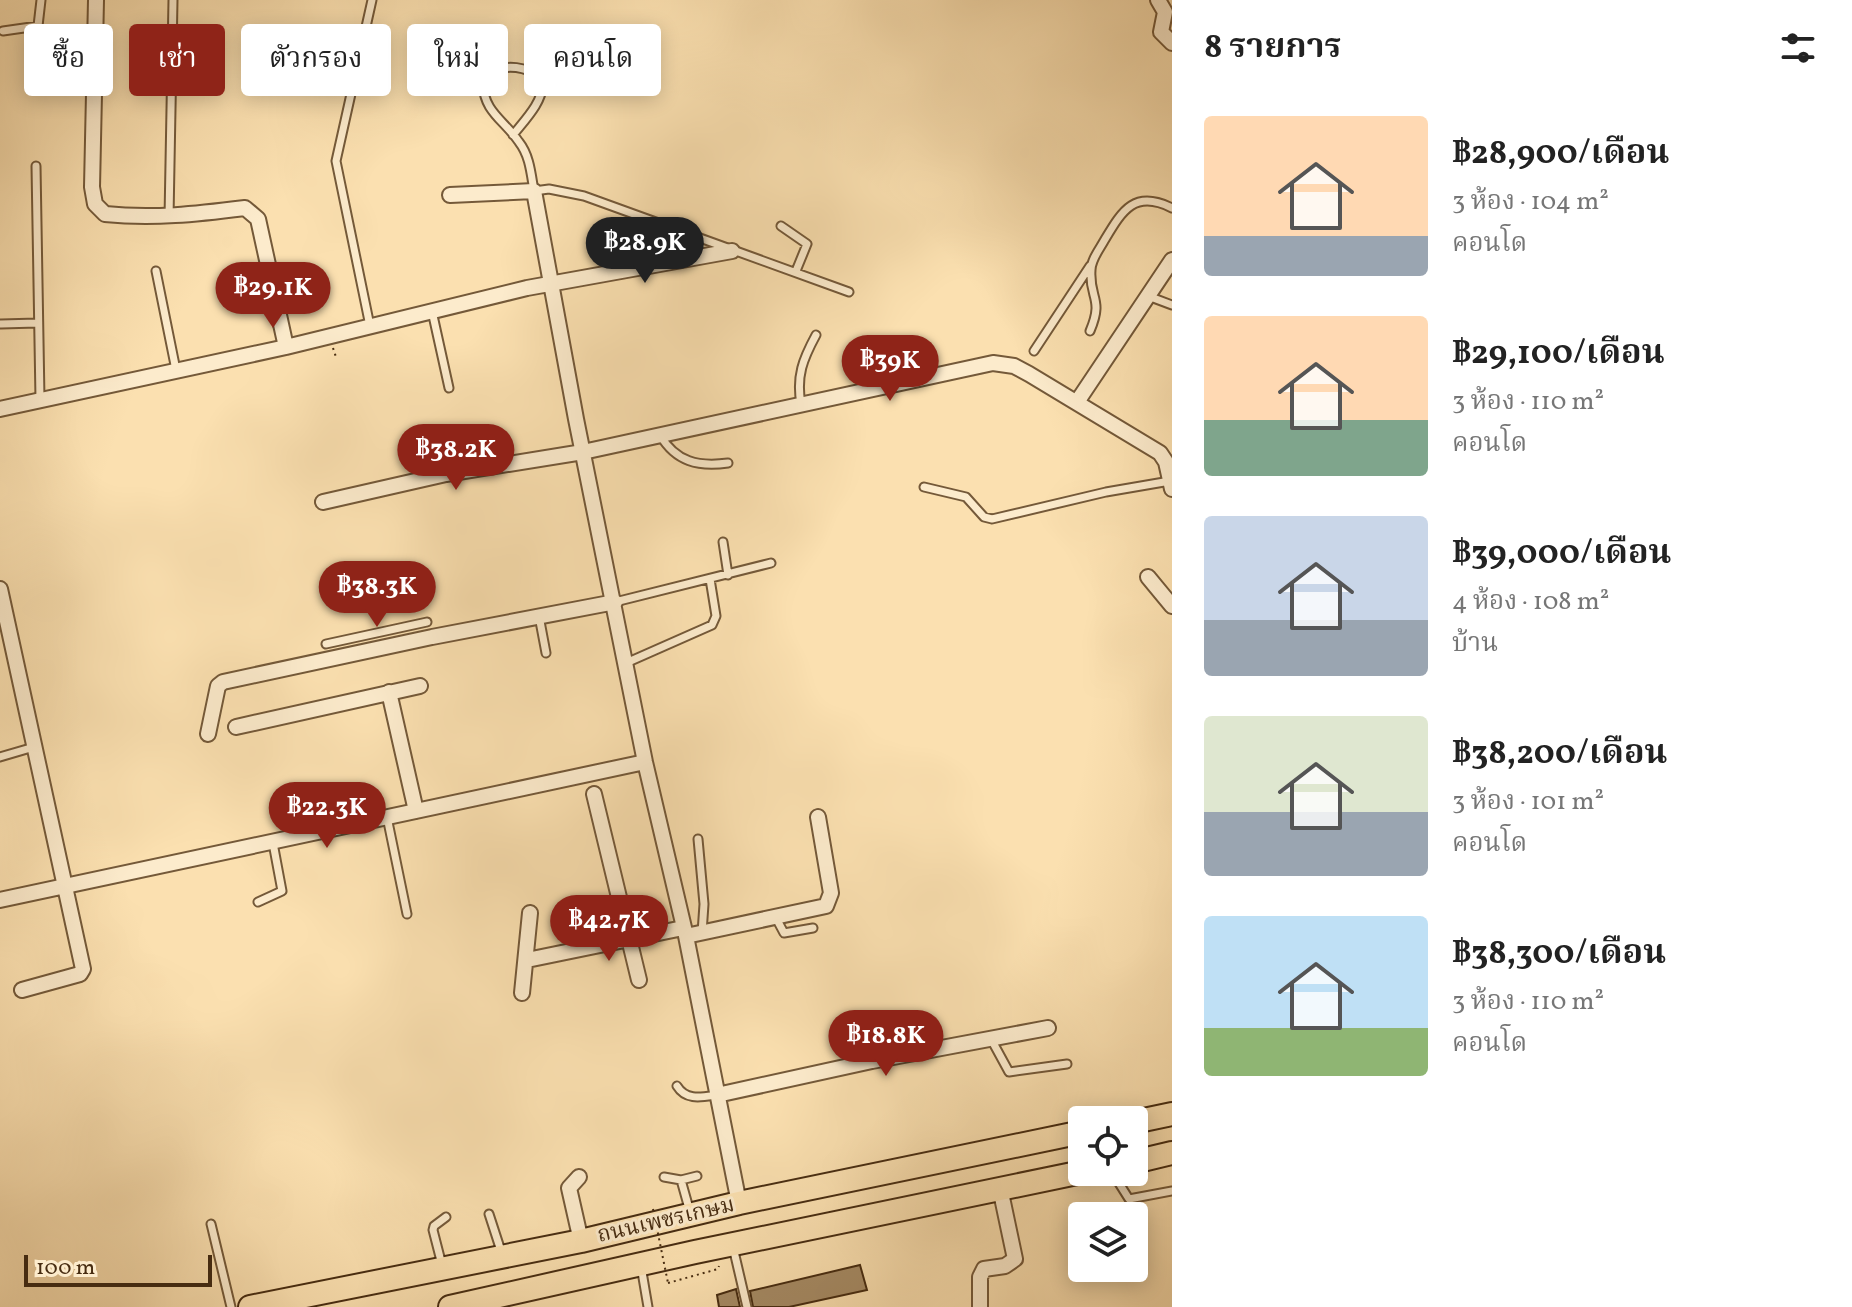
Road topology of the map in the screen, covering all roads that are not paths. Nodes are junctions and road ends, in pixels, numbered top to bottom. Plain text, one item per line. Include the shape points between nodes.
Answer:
1 (41, 0) edge
2 (96, 0) edge
3 (173, 0) edge
4 (372, 0) edge
5 (1158, 0) edge
6 (3, 31) dead end
7 (1172, 43) edge
8 (513, 135) junction
9 (36, 166) dead end
10 (534, 191) junction
11 (450, 195) dead end
12 (1172, 208) edge
13 (169, 218) junction
14 (781, 226) dead end
15 (732, 251) junction
16 (1172, 260) edge
17 (1090, 265) junction
18 (156, 271) dead end
19 (796, 271) junction
20 (552, 284) junction
21 (849, 292) dead end
22 (1148, 296) junction
23 (1172, 305) edge
24 (432, 311) junction
25 (37, 323) junction
26 (1, 324) edge
27 (370, 326) junction
28 (1090, 331) dead end
29 (816, 335) dead end
30 (286, 347) junction
31 (1034, 351) dead end
32 (177, 371) junction
33 (449, 388) dead end
34 (40, 401) junction
35 (1077, 402) junction
36 (801, 404) junction
37 (0, 409) edge
38 (660, 435) junction
39 (467, 442) dead end
40 (583, 452) junction
41 (728, 463) dead end
42 (446, 474) junction
43 (1171, 485) edge
44 (924, 487) dead end
45 (323, 502) dead end
46 (723, 542) dead end
47 (771, 563) dead end
48 (728, 575) junction
49 (1148, 577) dead end
50 (710, 579) junction
51 (0, 589) edge
52 (615, 602) junction
53 (1172, 606) edge
54 (539, 616) junction
55 (427, 622) dead end
56 (4, 630) edge
57 (395, 637) junction
58 (326, 644) dead end
59 (546, 653) dead end
60 (626, 663) junction
61 (420, 686) dead end
62 (389, 692) junction
63 (236, 727) dead end
64 (208, 734) dead end
65 (34, 747) junction
66 (0, 757) edge
67 (645, 762) junction
68 (594, 794) dead end
69 (416, 811) junction
70 (387, 817) junction
71 (818, 817) dead end
72 (698, 839) dead end
73 (273, 843) junction
74 (62, 886) junction
75 (0, 900) edge
76 (258, 902) dead end
77 (530, 913) dead end
78 (407, 914) dead end
79 (776, 918) junction
80 (813, 928) dead end
81 (685, 932) junction
82 (702, 933) junction
83 (628, 940) junction
84 (527, 960) junction
85 (639, 980) dead end
86 (22, 990) dead end
87 (522, 993) dead end
88 (1048, 1028) dead end
89 (991, 1039) junction
90 (1067, 1064) dead end
91 (677, 1086) dead end
92 (717, 1095) junction
93 (1172, 1114) edge
94 (1148, 1119) edge
95 (1068, 1135) edge
96 (1172, 1153) edge
97 (1148, 1159) edge
98 (1068, 1175) edge
99 (697, 1176) dead end
100 (579, 1177) dead end
101 (664, 1177) dead end
102 (681, 1180) junction
103 (1121, 1186) edge
104 (1000, 1188) junction
105 (1172, 1191) edge
106 (739, 1203) junction
107 (489, 1214) dead end
108 (690, 1214) junction
109 (446, 1217) dead end
110 (211, 1224) dead end
111 (581, 1241) junction
112 (730, 1245) junction
113 (503, 1256) junction
114 (641, 1264) junction
115 (443, 1267) junction
116 (231, 1307) edge
117 (250, 1307) edge
118 (450, 1307) edge
119 (648, 1307) edge
120 (747, 1307) edge
121 (980, 1307) edge

1 - 6 lane via 38,26
2 - 13 street via 95,204 105,214
3 - 13 lane
4 - 27 lane via 336,161
5 - 7 street via 1165,12 1161,32
8 - 8 lane via 542,85 526,69 507,67 488,77 483,97
8 - 10 lane via 529,160
9 - 25 lane
10 - 11 street
10 - 15 lane via 584,196
10 - 20 street
12 - 17 lane via 1159,201 1122,210
13 - 30 street via 252,211
14 - 19 lane via 807,244
15 - 19 lane
15 - 20 street
16 - 22 street
17 - 28 lane via 1098,312
17 - 31 lane
18 - 32 lane
19 - 21 lane
20 - 24 street
20 - 40 street
22 - 23 lane
22 - 35 street
24 - 27 street
24 - 33 lane
25 - 26 lane
25 - 34 lane
27 - 30 street
29 - 36 lane via 802,360
30 - 32 street
32 - 34 street
34 - 37 street
35 - 36 street via 1014,366 993,363
35 - 43 street via 1160,453
36 - 38 street
38 - 40 street
38 - 41 lane via 674,455 688,462
39 - 42 lane via 445,456
40 - 42 street
40 - 52 street
42 - 45 street
43 - 44 lane via 1106,492 992,519 966,497
46 - 48 lane
47 - 48 lane
48 - 50 lane
49 - 53 street
50 - 52 lane
50 - 60 lane via 716,616 712,625
51 - 56 street
52 - 54 street
52 - 60 street
54 - 57 street
54 - 59 lane
55 - 57 lane
56 - 65 street
57 - 58 lane
57 - 64 street via 223,682
60 - 67 street
61 - 62 street
62 - 63 street
62 - 69 street
65 - 66 lane
65 - 74 street
67 - 69 street
67 - 81 street
68 - 83 street
69 - 70 street
70 - 73 street
70 - 78 lane
71 - 79 street via 830,901
72 - 82 lane
73 - 74 street
73 - 76 lane via 282,891
74 - 75 street
74 - 86 street via 83,969
77 - 84 street
79 - 80 lane via 784,933
79 - 82 street
81 - 82 street
81 - 83 street
81 - 92 street
83 - 84 street
83 - 85 street
84 - 87 street
88 - 89 street
89 - 90 lane via 1009,1072
89 - 92 street
91 - 92 lane via 684,1095
92 - 106 street
93 - 94 main road
95 - 106 main road, ถนนเพชรเกษม
96 - 97 main road
98 - 104 main road, ถนนเพชรเกษม
99 - 102 lane
100 - 111 street via 569,1188
101 - 102 lane
102 - 108 lane
103 - 105 lane via 1129,1199
104 - 112 main road, ถนนเพชรเกษม
104 - 121 street via 1015,1259 984,1269
106 - 108 main road, ถนนเพชรเกษม
107 - 113 lane
108 - 111 main road, ถนนเพชรเกษม
109 - 115 lane via 433,1230
110 - 116 lane
111 - 113 main road, ถนนเพชรเกษม
112 - 114 main road, ถนนเพชรเกษม
112 - 120 lane
113 - 115 main road, ถนนเพชรเกษม
114 - 118 main road, ถนนเพชรเกษม
114 - 119 lane
115 - 117 main road, ถนนเพชรเกษม

